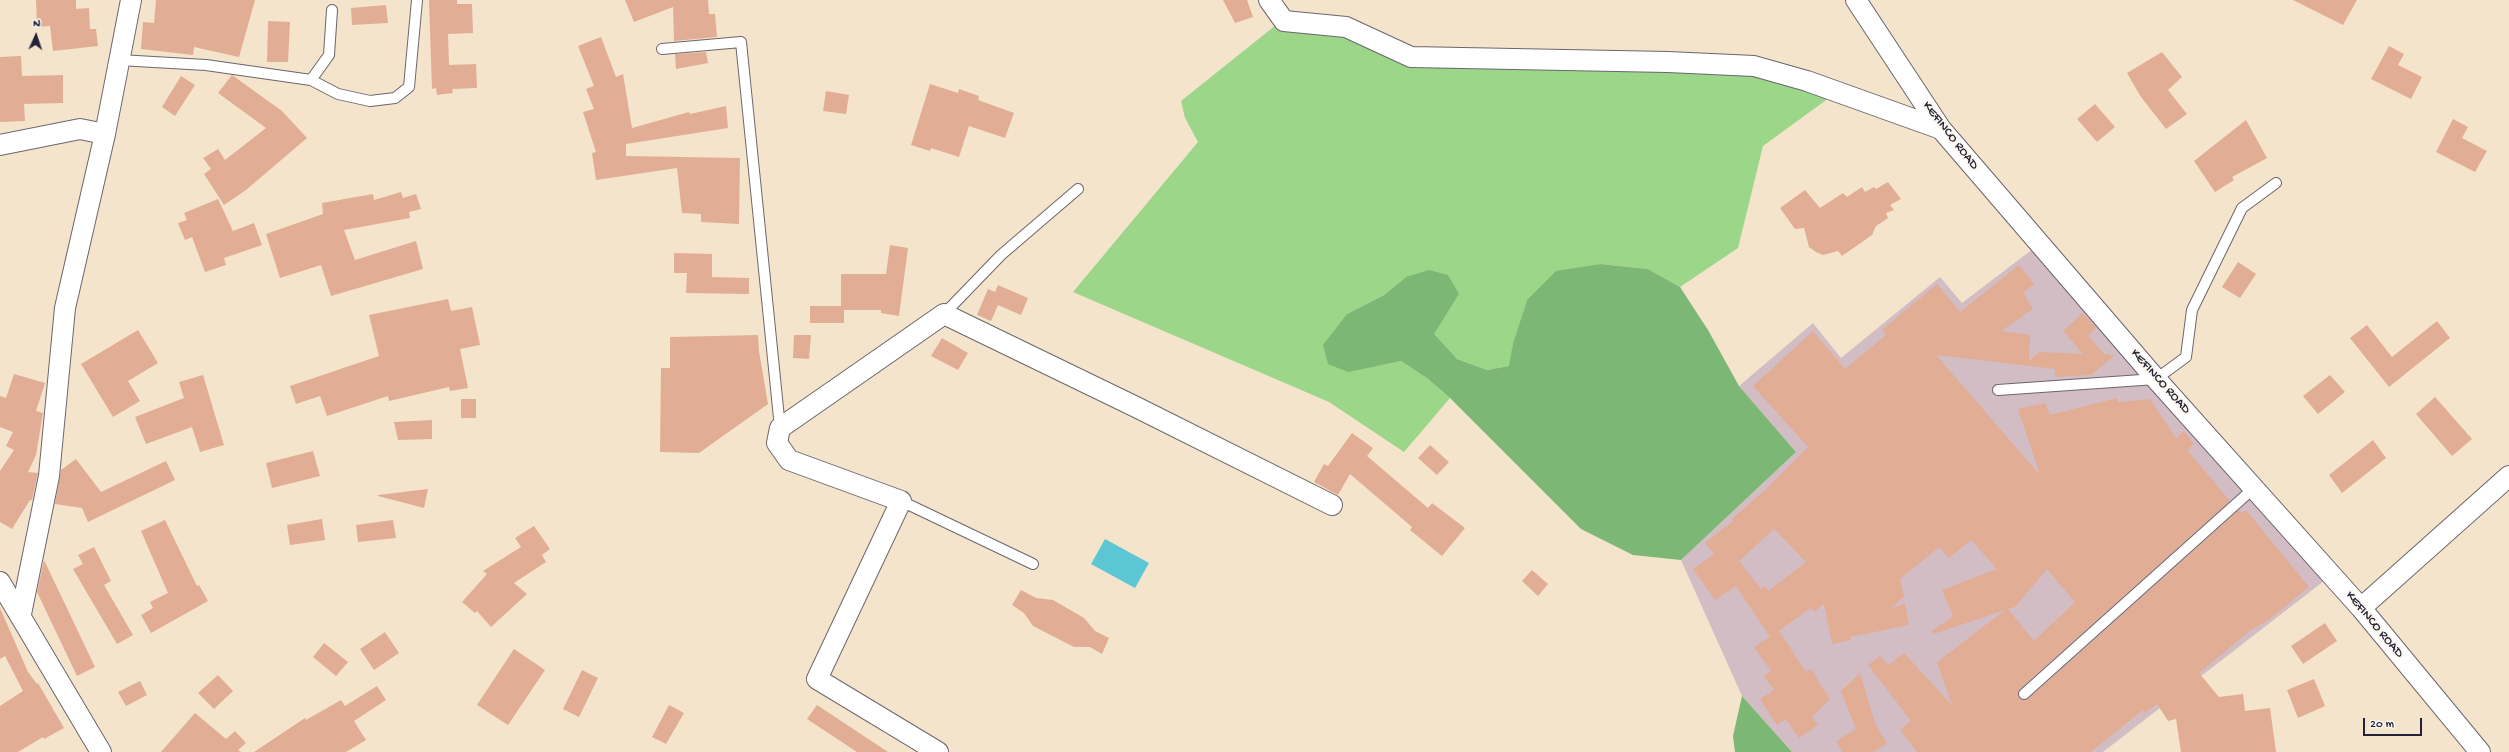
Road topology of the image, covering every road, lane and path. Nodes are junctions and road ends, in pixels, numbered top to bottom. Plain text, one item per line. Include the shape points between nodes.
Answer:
1 (131, 0) edge
2 (417, 0) edge
3 (1270, 0) edge
4 (1856, 0) edge
5 (332, 10) dead end
6 (662, 49) dead end
7 (119, 60) junction
8 (311, 80) junction
9 (1941, 129) junction
10 (105, 134) junction
11 (0, 145) edge
12 (2276, 183) dead end
13 (1078, 189) dead end
14 (944, 314) junction
15 (2156, 379) junction
16 (1998, 390) dead end
17 (780, 428) junction
18 (2509, 476) edge
19 (2255, 487) junction
20 (900, 501) junction
21 (1332, 505) dead end
22 (1033, 564) dead end
23 (0, 582) edge
24 (2361, 608) junction
25 (21, 614) junction
26 (2024, 694) dead end
27 (101, 752) edge
28 (938, 752) edge
29 (2480, 752) edge

1 - 7 street
2 - 8 lane via 409,87 395,98 370,101 338,94
3 - 9 street via 1284,21 1346,27 1411,57 1754,66 1807,81
4 - 9 street, KEFINCO ROAD
5 - 8 lane via 328,55
6 - 17 lane via 741,42
7 - 8 lane via 206,65
7 - 10 street
9 - 15 street, KEFINCO ROAD
10 - 11 street via 80,129
10 - 25 street via 65,308 49,476
12 - 15 lane via 2242,208 2192,310 2186,358
13 - 14 lane via 1001,255
14 - 17 street
14 - 21 street via 1136,406
15 - 16 lane
15 - 19 street, KEFINCO ROAD
17 - 20 street via 777,443 789,460
18 - 24 street
19 - 24 street, KEFINCO ROAD
19 - 26 lane
20 - 22 lane
20 - 28 street via 817,679
23 - 25 street
24 - 29 street, KEFINCO ROAD
25 - 27 street

